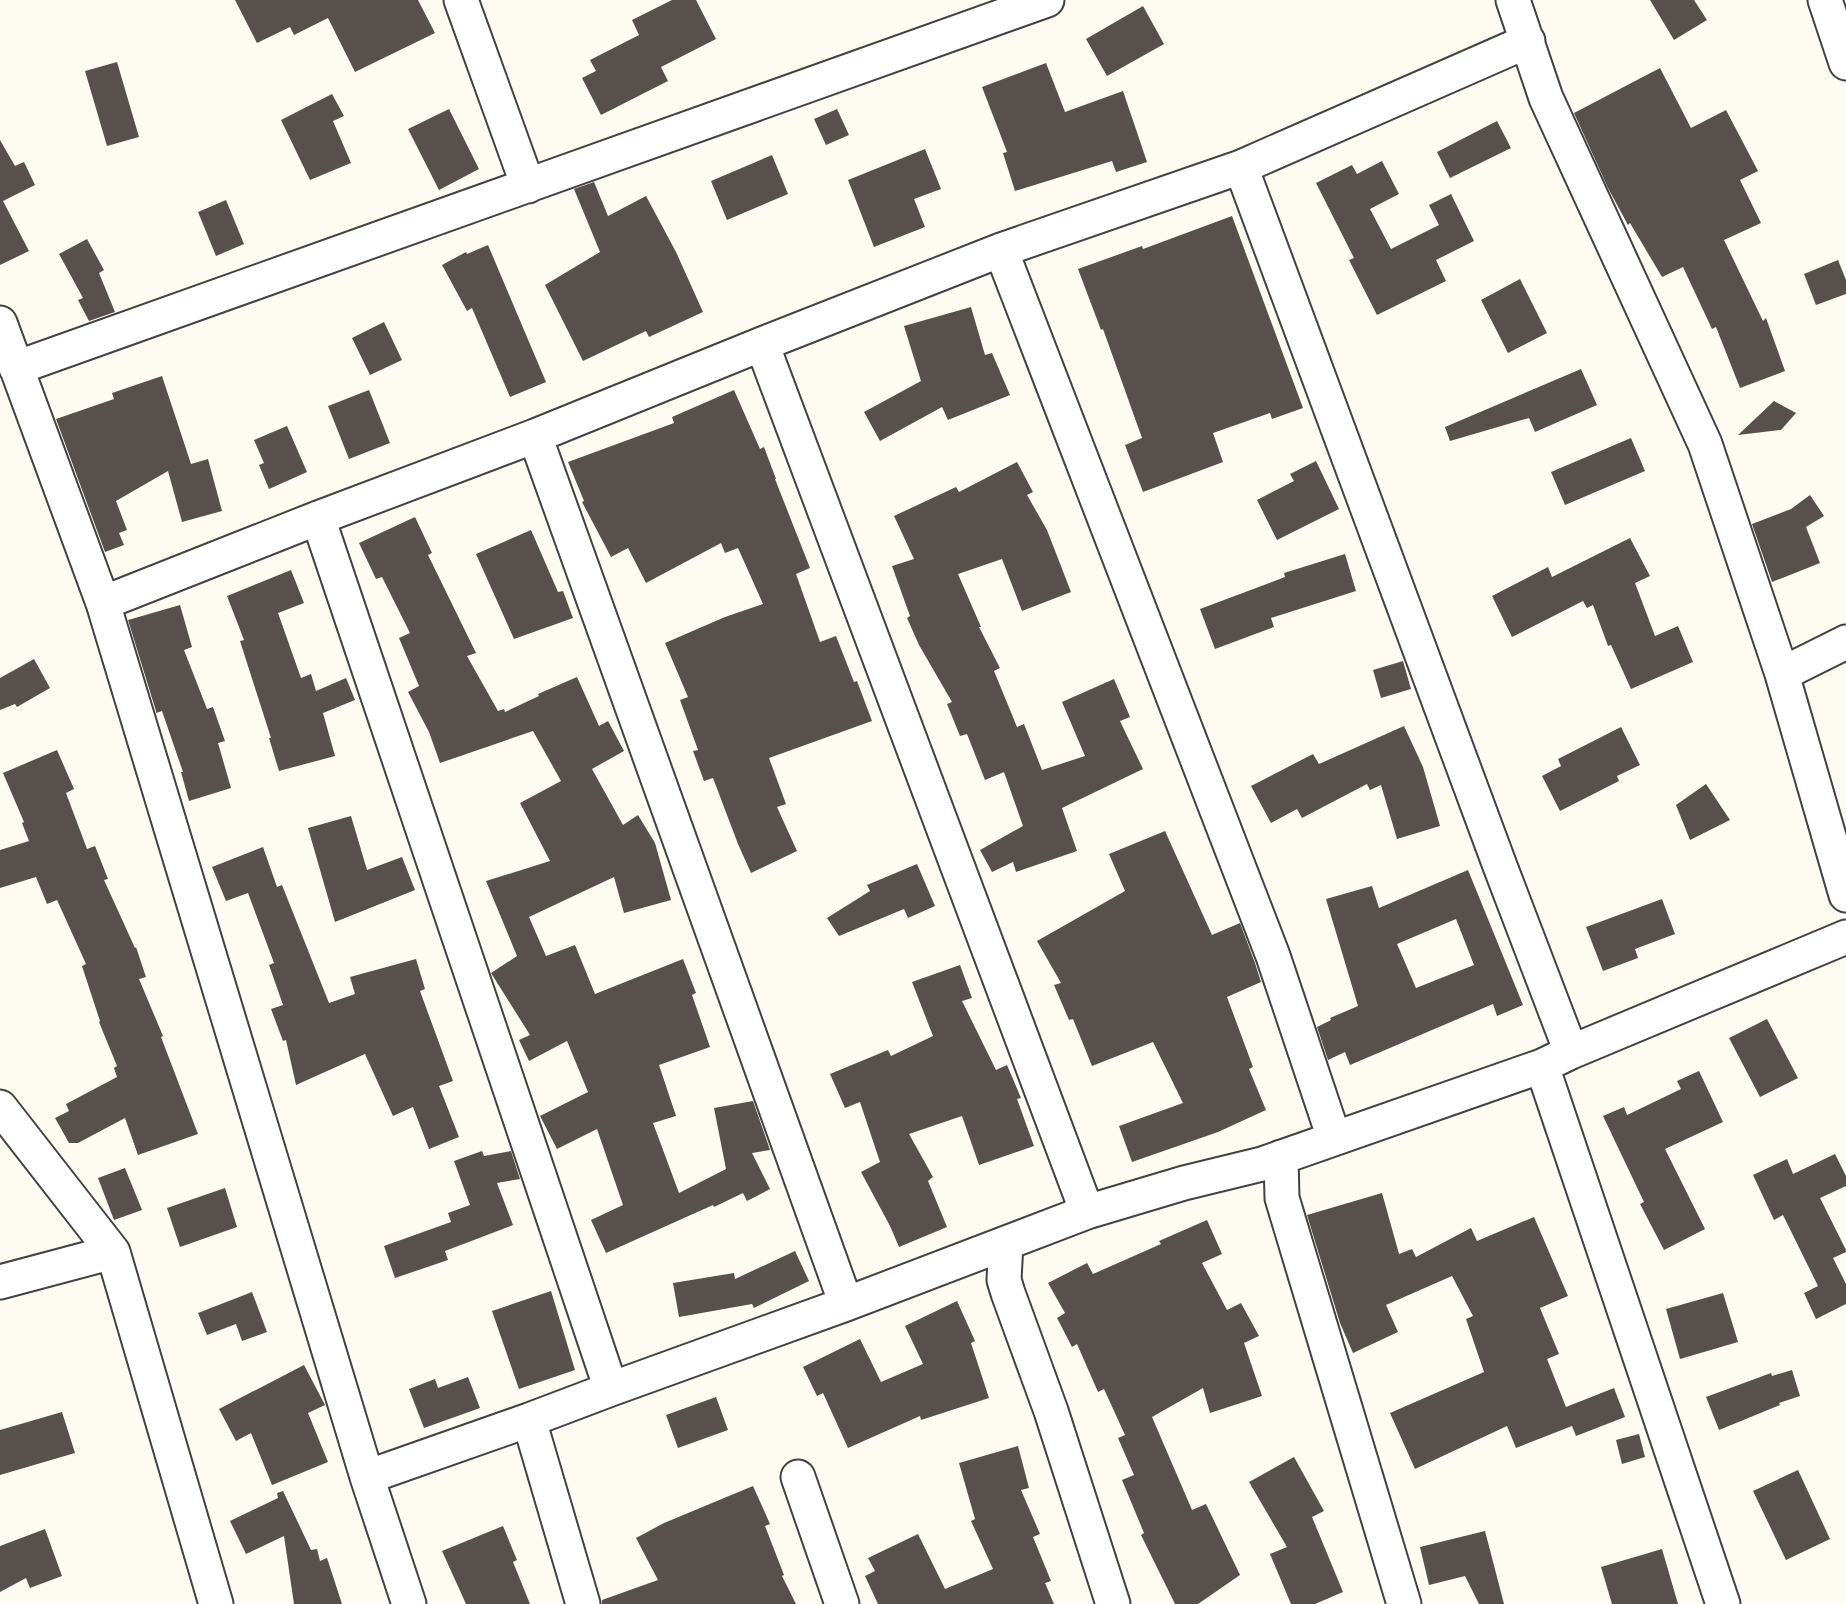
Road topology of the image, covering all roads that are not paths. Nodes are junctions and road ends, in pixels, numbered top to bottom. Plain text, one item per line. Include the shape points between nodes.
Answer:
1 (461, 0) edge
2 (1047, 0) edge
3 (1513, 0) edge
4 (1825, 0) edge
5 (1528, 41) junction
6 (1846, 63) edge
7 (1241, 167) junction
8 (528, 186) junction
9 (1002, 250) junction
10 (0, 323) edge
11 (762, 344) junction
12 (16, 368) junction
13 (535, 436) junction
14 (318, 518) junction
15 (103, 603) junction
16 (1846, 642) edge
17 (1782, 674) junction
18 (1846, 895) edge
19 (1846, 937) edge
20 (1557, 1059) junction
21 (0, 1107) edge
22 (1334, 1138) junction
23 (1282, 1157) junction
24 (1087, 1212) junction
25 (1006, 1244) junction
26 (113, 1252) junction
27 (0, 1282) edge
28 (846, 1304) junction
29 (611, 1389) junction
30 (529, 1420) junction
31 (367, 1477) junction
32 (798, 1477) dead end
33 (216, 1604) edge
34 (409, 1604) edge
35 (583, 1604) edge
36 (842, 1604) edge
37 (1113, 1604) edge
38 (1404, 1604) edge
39 (1723, 1604) edge

1 - 8 street
2 - 8 street
3 - 5 street
4 - 6 street
5 - 7 street
5 - 17 street via 1546,98 1705,444
7 - 9 street
7 - 20 street via 1500,866
8 - 12 street
9 - 11 street
9 - 22 street via 1273,956
10 - 12 street
11 - 13 street
11 - 24 street
12 - 15 street
13 - 14 street
13 - 28 street
14 - 15 street
14 - 29 street
15 - 31 street
16 - 17 street
17 - 18 street
19 - 20 street
20 - 22 street
20 - 39 street
21 - 26 street
22 - 23 street
23 - 24 street
23 - 38 street via 1282,1198
24 - 25 street
25 - 28 street
25 - 37 street via 1004,1280
26 - 27 street
26 - 33 street
28 - 29 street
29 - 30 street
30 - 31 street
30 - 35 street
31 - 34 street
32 - 36 street

